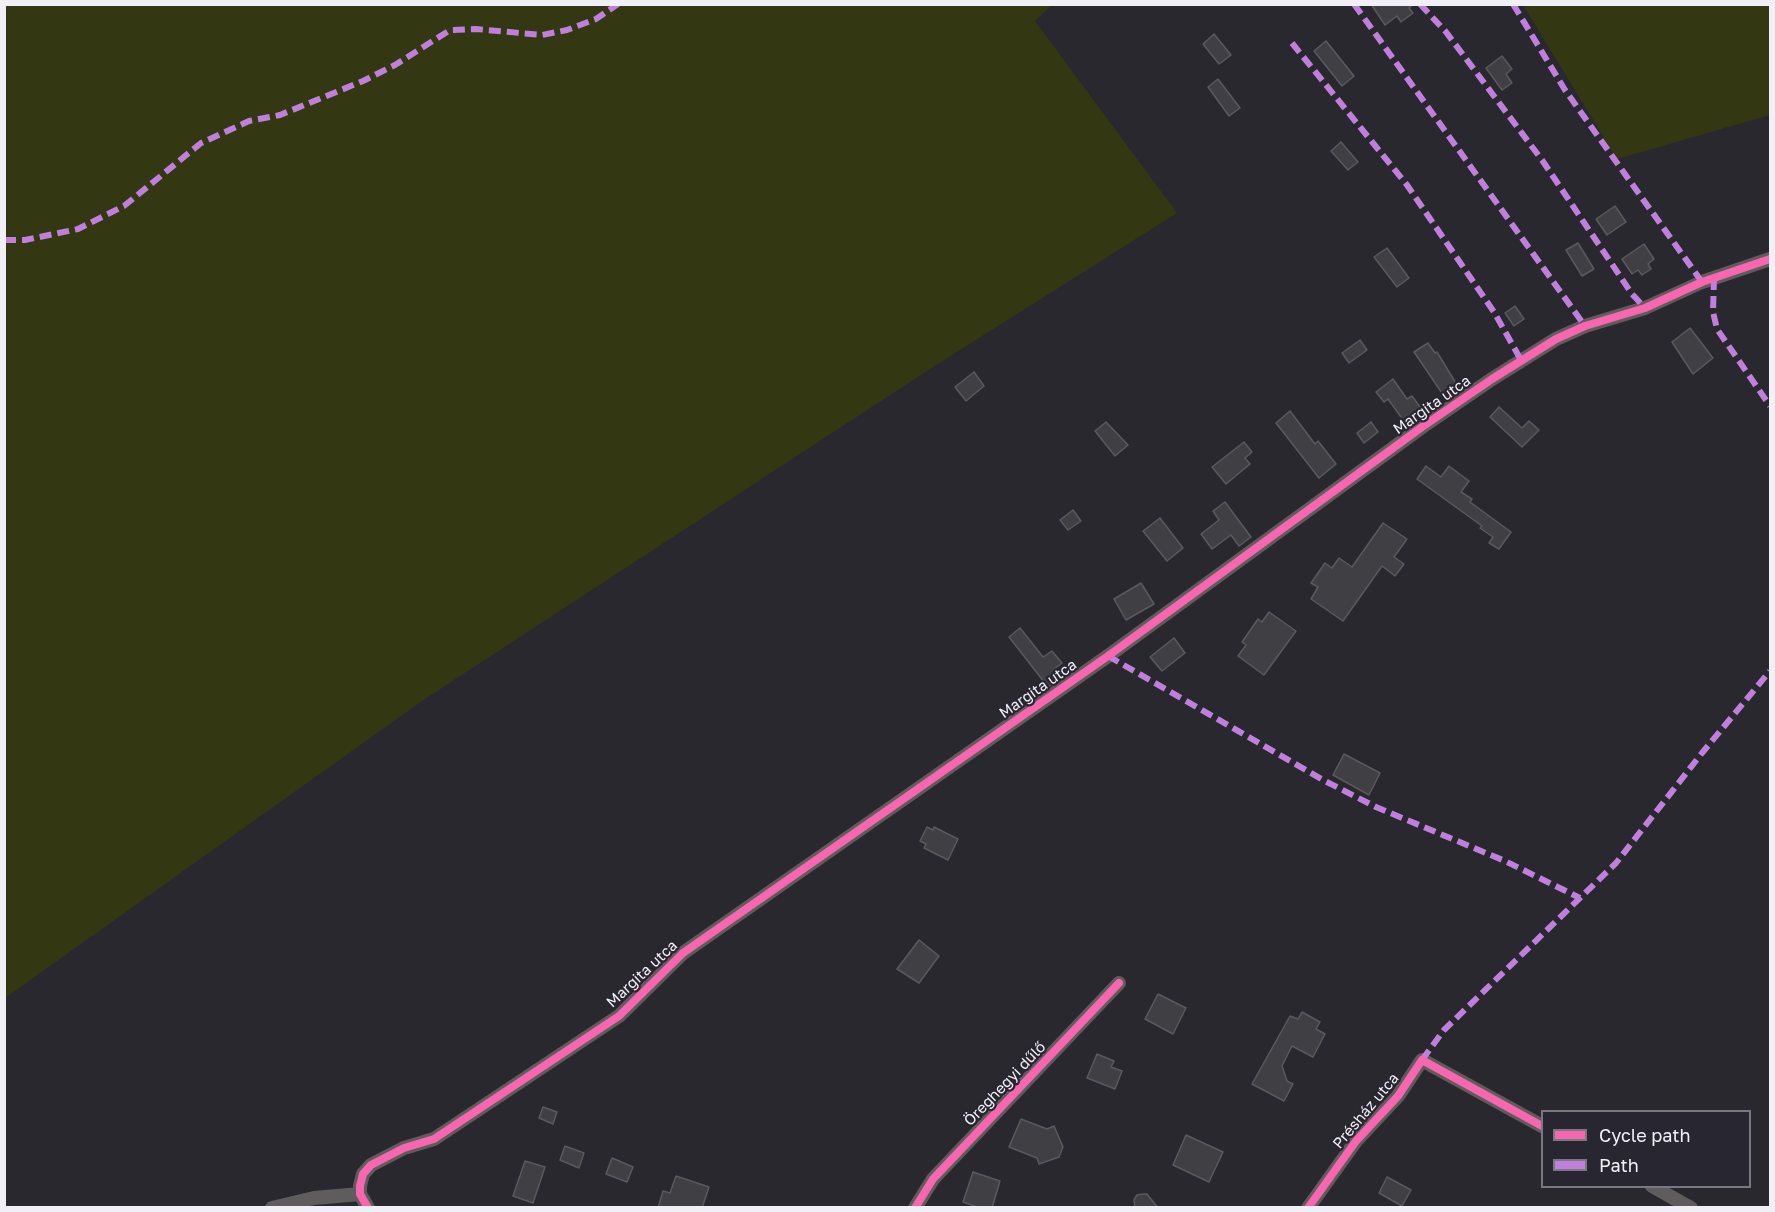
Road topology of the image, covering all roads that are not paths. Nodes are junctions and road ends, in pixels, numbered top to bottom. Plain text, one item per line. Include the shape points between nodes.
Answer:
1 (1770, 259) edge
2 (1119, 983) dead end
3 (1541, 1125) edge
4 (1655, 1188) edge
5 (360, 1194) junction
6 (272, 1208) edge
7 (368, 1208) edge
8 (915, 1208) edge
9 (1308, 1208) edge
10 (1690, 1208) edge

1 - 5 street, Margita utca via 1702,282 1645,308 1585,326 1521,360 1422,427 1108,656 683,953 619,1016 434,1139 394,1152 371,1165 363,1174
2 - 8 street, Öreghegyi dűlő via 940,1171
3 - 9 street, Présház utca via 1422,1060
4 - 10 street
5 - 6 street via 314,1198
5 - 7 street

